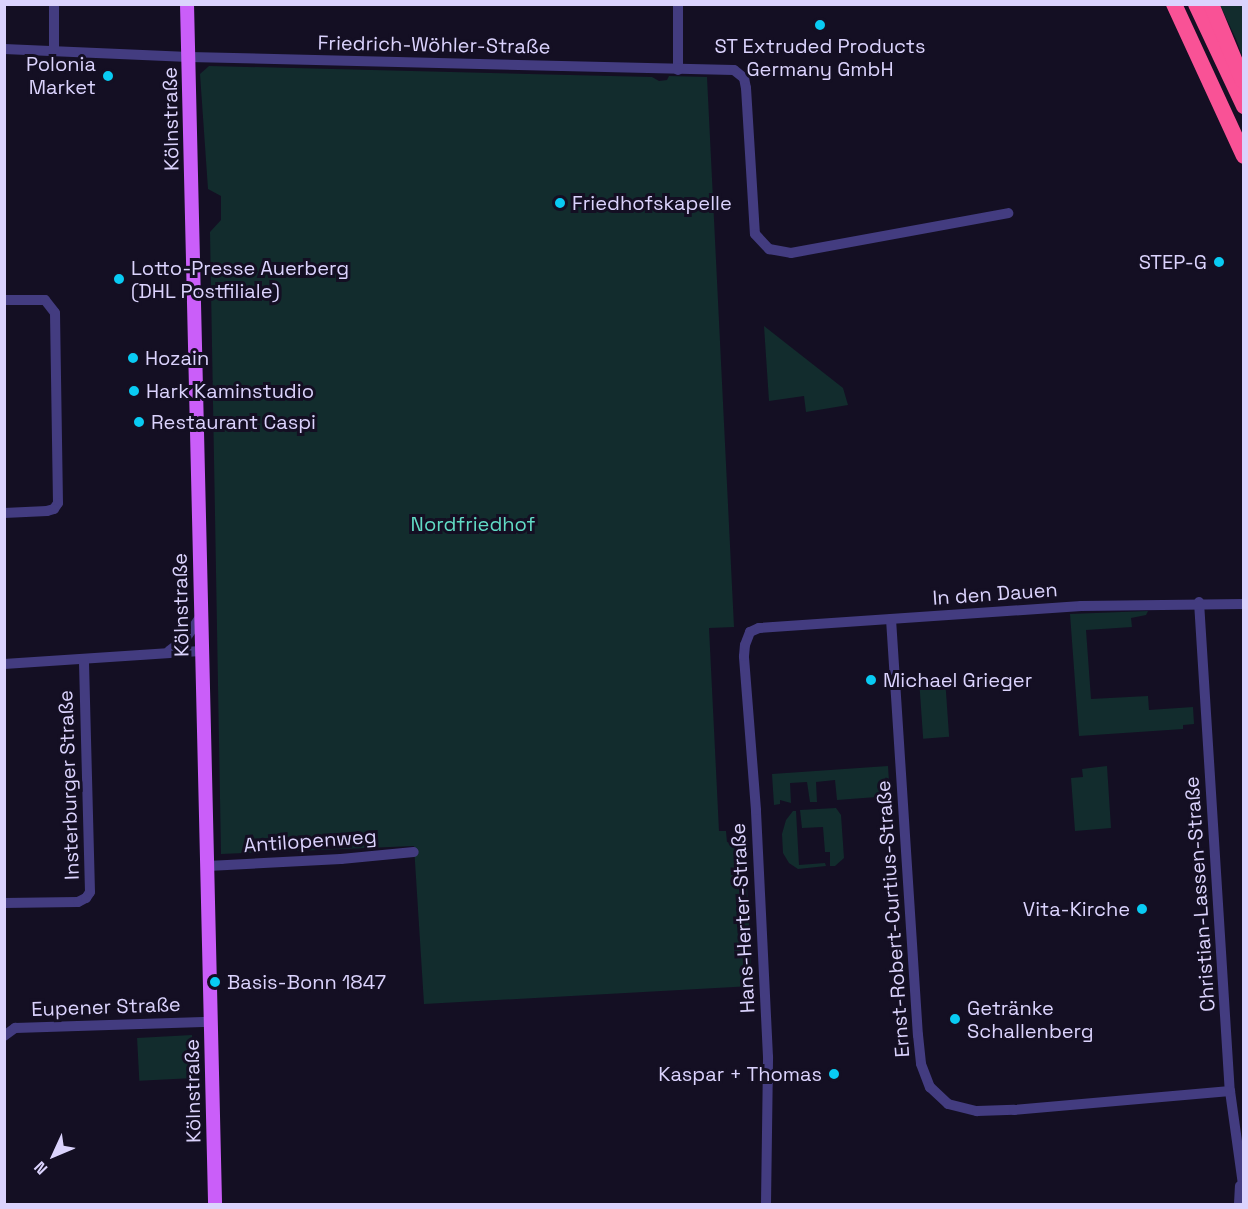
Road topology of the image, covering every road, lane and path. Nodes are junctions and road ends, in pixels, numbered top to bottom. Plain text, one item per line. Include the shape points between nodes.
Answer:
1 (54, 4) edge
2 (187, 4) edge
3 (678, 4) edge
4 (1174, 4) edge
5 (1196, 4) edge
6 (1211, 4) edge
7 (4, 49) edge
8 (54, 50) junction
9 (189, 57) junction
10 (678, 70) junction
11 (1244, 81) edge
12 (1244, 106) edge
13 (1244, 156) edge
14 (1008, 213) dead end
15 (4, 300) edge
16 (4, 513) edge
17 (1199, 602) junction
18 (1244, 604) edge
19 (200, 617) junction
20 (891, 619) junction
21 (750, 632) joint
22 (201, 651) junction
23 (161, 653) junction
24 (84, 659) junction
25 (4, 664) edge
26 (414, 852) dead end
27 (207, 866) junction
28 (4, 903) edge
29 (211, 1022) junction
30 (4, 1035) edge
31 (1230, 1091) junction
32 (1242, 1187) edge
33 (215, 1204) edge
34 (766, 1204) edge
35 (1239, 1204) edge

1 - 8 street
2 - 9 main road, Kölnstraße
3 - 10 street
4 - 13 highway
5 - 12 highway
6 - 11 highway
7 - 8 street, Friedrich-Wöhler-Straße
8 - 9 street, Friedrich-Wöhler-Straße
9 - 10 street, Friedrich-Wöhler-Straße
9 - 19 main road, Kölnstraße
10 - 14 street, Friedrich-Wöhler-Straße via 734,70 744,78 753,222 755,234 769,249 791,254
15 - 16 street via 45,300 55,314 58,503 47,511
17 - 18 street, In den Dauen
17 - 20 street, In den Dauen
17 - 31 street, Christian-Lassen-Straße
19 - 22 main road, Kölnstraße
19 - 23 street via 179,645
20 - 21 street, In den Dauen via 759,628
20 - 31 street, Ernst-Robert-Curtius-Straße via 918,1035 921,1064 930,1087 958,1109 986,1111
21 - 34 street, Hans-Herter-Straße via 744,656 768,1057
22 - 23 street
22 - 27 main road, Kölnstraße
23 - 24 street
24 - 25 street
24 - 28 street, Insterburger Straße via 90,892 78,902
26 - 27 street, Antilopenweg
27 - 29 main road, Kölnstraße
29 - 30 street, Eupener Straße via 15,1028
29 - 33 main road, Kölnstraße
31 - 32 street, Christian-Lassen-Straße
32 - 35 street, Christian-Lassen-Straße

